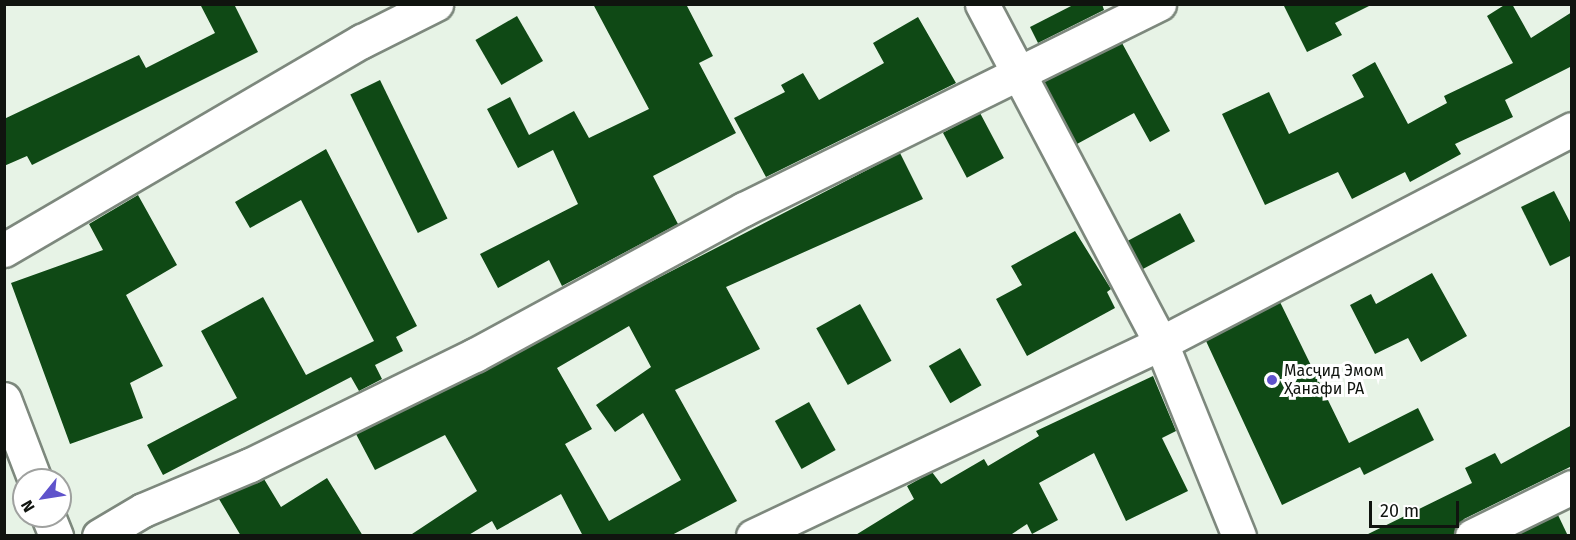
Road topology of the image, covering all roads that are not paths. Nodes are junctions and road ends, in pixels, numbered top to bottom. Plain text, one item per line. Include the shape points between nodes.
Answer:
1 (436, 4) edge
2 (982, 4) edge
3 (1159, 4) edge
4 (1016, 71) junction
5 (1572, 129) edge
6 (4, 249) edge
7 (1161, 343) junction
8 (4, 399) edge
9 (30, 468) edge
10 (1572, 487) edge
11 (99, 536) edge
12 (753, 536) edge
13 (1239, 536) edge
14 (1472, 536) edge

1 - 6 street via 362,41
2 - 4 street
3 - 4 street
4 - 7 street
4 - 11 street via 744,209 475,355 250,465 143,510
5 - 7 street
7 - 12 street
7 - 13 street
8 - 9 street
10 - 14 street

